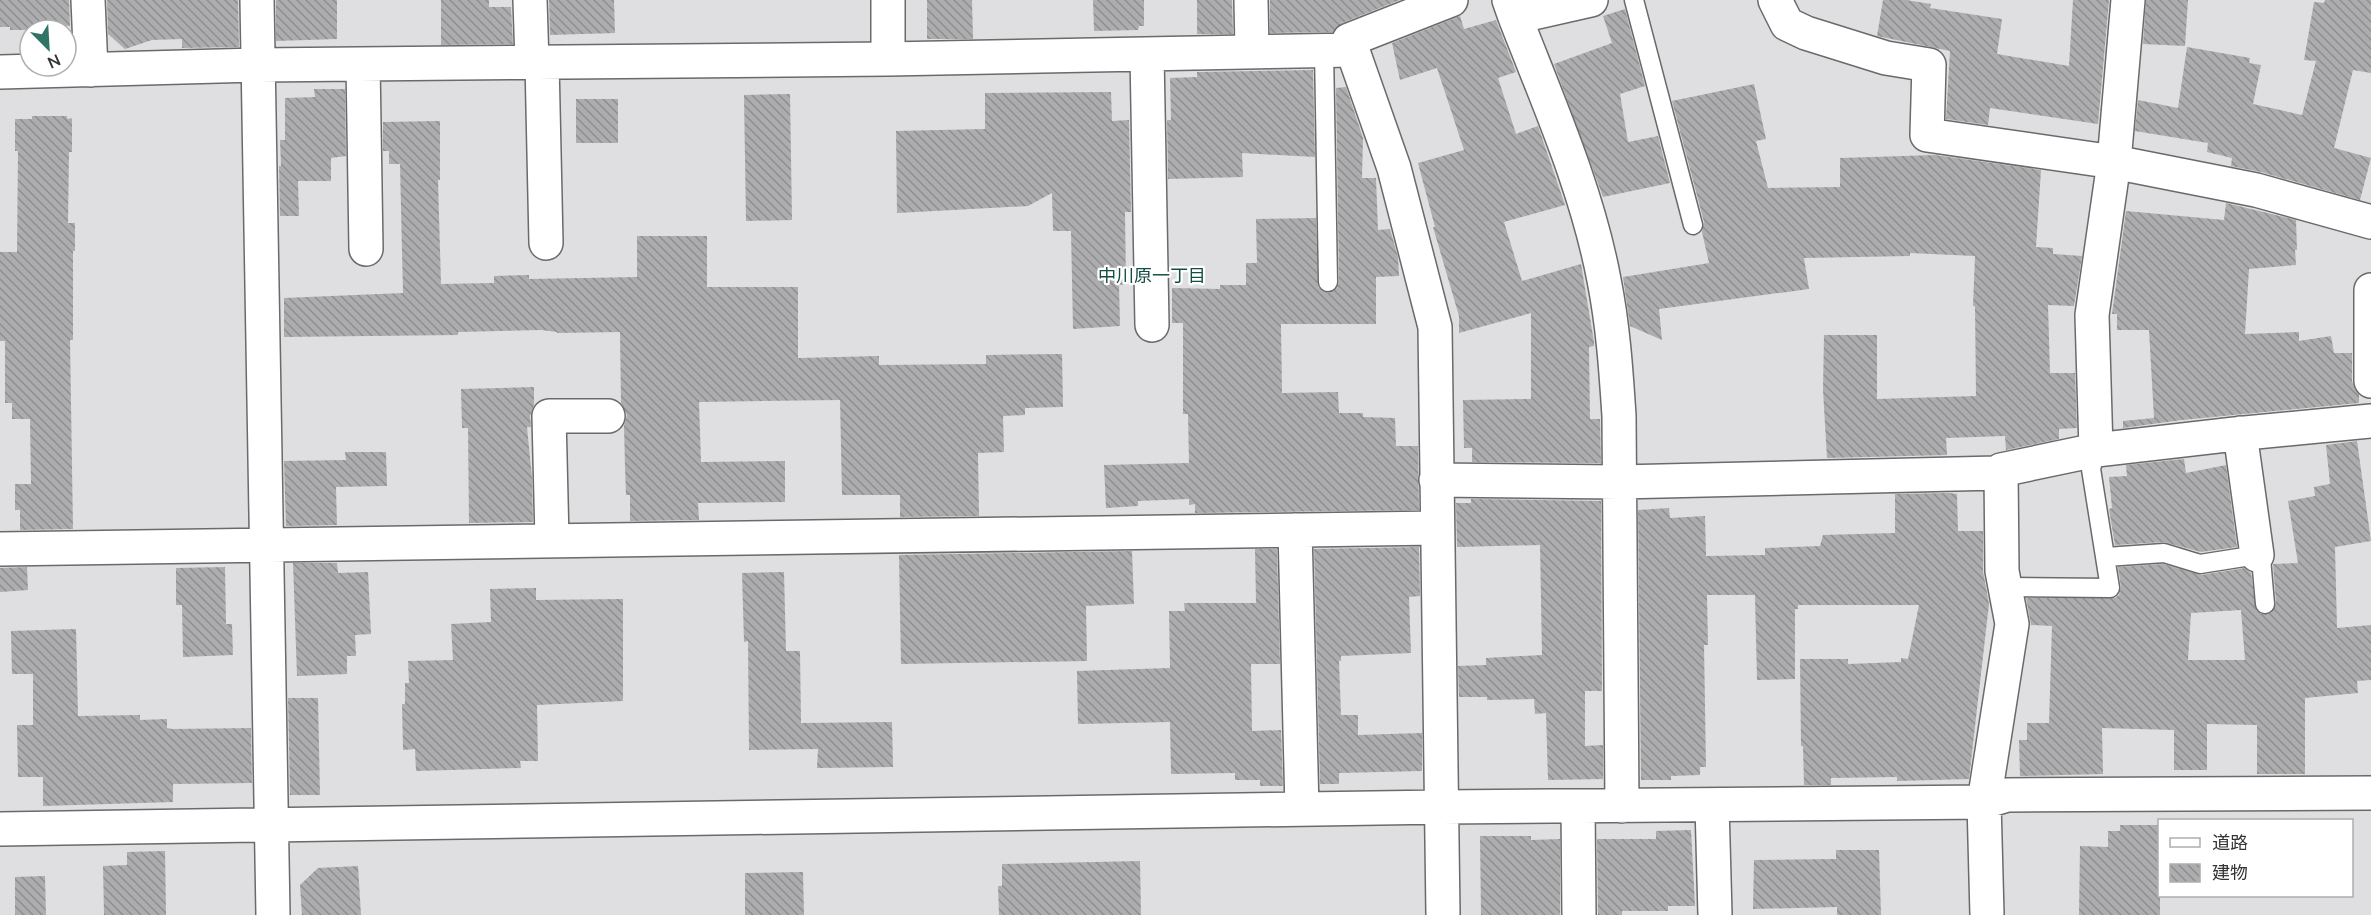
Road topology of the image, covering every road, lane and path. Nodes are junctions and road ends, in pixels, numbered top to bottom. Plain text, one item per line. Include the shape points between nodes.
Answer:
1 (88, 0) edge
2 (257, 0) edge
3 (530, 0) edge
4 (888, 0) edge
5 (1251, 0) edge
6 (1591, 0) edge
7 (1634, 0) edge
8 (1775, 0) edge
9 (2128, 0) edge
10 (1436, 3) edge
11 (1512, 8) edge
12 (1338, 50) junction
13 (1252, 51) junction
14 (1146, 54) junction
15 (888, 59) junction
16 (537, 62) junction
17 (363, 64) junction
18 (258, 65) junction
19 (91, 70) junction
20 (0, 72) edge
21 (2114, 162) junction
22 (2371, 222) edge
23 (1693, 225) dead end
24 (546, 243) dead end
25 (366, 249) dead end
26 (1328, 282) dead end
27 (2371, 290) edge
28 (1152, 325) dead end
29 (2371, 381) edge
30 (608, 416) dead end
31 (2371, 421) edge
32 (2240, 433) junction
33 (2096, 450) junction
34 (2001, 470) junction
35 (1436, 480) junction
36 (1619, 482) junction
37 (1437, 528) junction
38 (1295, 530) junction
39 (552, 540) junction
40 (267, 544) junction
41 (0, 549) edge
42 (2257, 555) junction
43 (2106, 557) junction
44 (2005, 587) junction
45 (2265, 604) dead end
46 (2371, 793) edge
47 (1984, 802) junction
48 (1712, 804) junction
49 (1578, 806) junction
50 (1622, 806) junction
51 (1442, 807) junction
52 (1302, 809) junction
53 (272, 825) junction
54 (0, 829) edge
55 (273, 915) edge
56 (1443, 915) edge
57 (1579, 915) edge
58 (1715, 915) edge
59 (1987, 915) edge

1 - 19 street
2 - 18 street
3 - 16 street
4 - 15 street
5 - 13 street
6 - 11 street
7 - 23 lane
8 - 21 street via 1787,24 1806,33 1886,58 1929,65 1927,135
9 - 21 street
10 - 12 street via 1349,40
11 - 36 street via 1590,222 1604,280 1616,362
12 - 13 street
12 - 26 lane
12 - 35 street via 1394,168 1435,327
13 - 14 street
14 - 15 street
14 - 28 street
15 - 16 street
16 - 17 street
16 - 24 street
17 - 18 street
17 - 25 street
18 - 19 street
18 - 40 street
19 - 20 street
21 - 22 street via 2256,190
21 - 33 street via 2092,315
27 - 29 street
30 - 39 street via 549,416
31 - 32 street
32 - 33 street
32 - 42 street
33 - 34 street
33 - 43 lane via 2091,469
34 - 36 street
34 - 44 street via 2001,571
35 - 36 street
35 - 37 street
36 - 50 street
37 - 38 street
37 - 51 street
38 - 39 street
38 - 52 street
39 - 40 street
40 - 41 street
40 - 53 street
42 - 43 lane via 2200,564 2164,553
42 - 45 lane via 2261,558
43 - 44 lane via 2110,588
44 - 47 street via 2012,624
46 - 47 street via 2007,795
47 - 48 street
47 - 59 street
48 - 50 street
48 - 58 street
49 - 50 street
49 - 51 street
49 - 57 street
51 - 52 street
51 - 56 street
52 - 53 street
53 - 54 street
53 - 55 street

